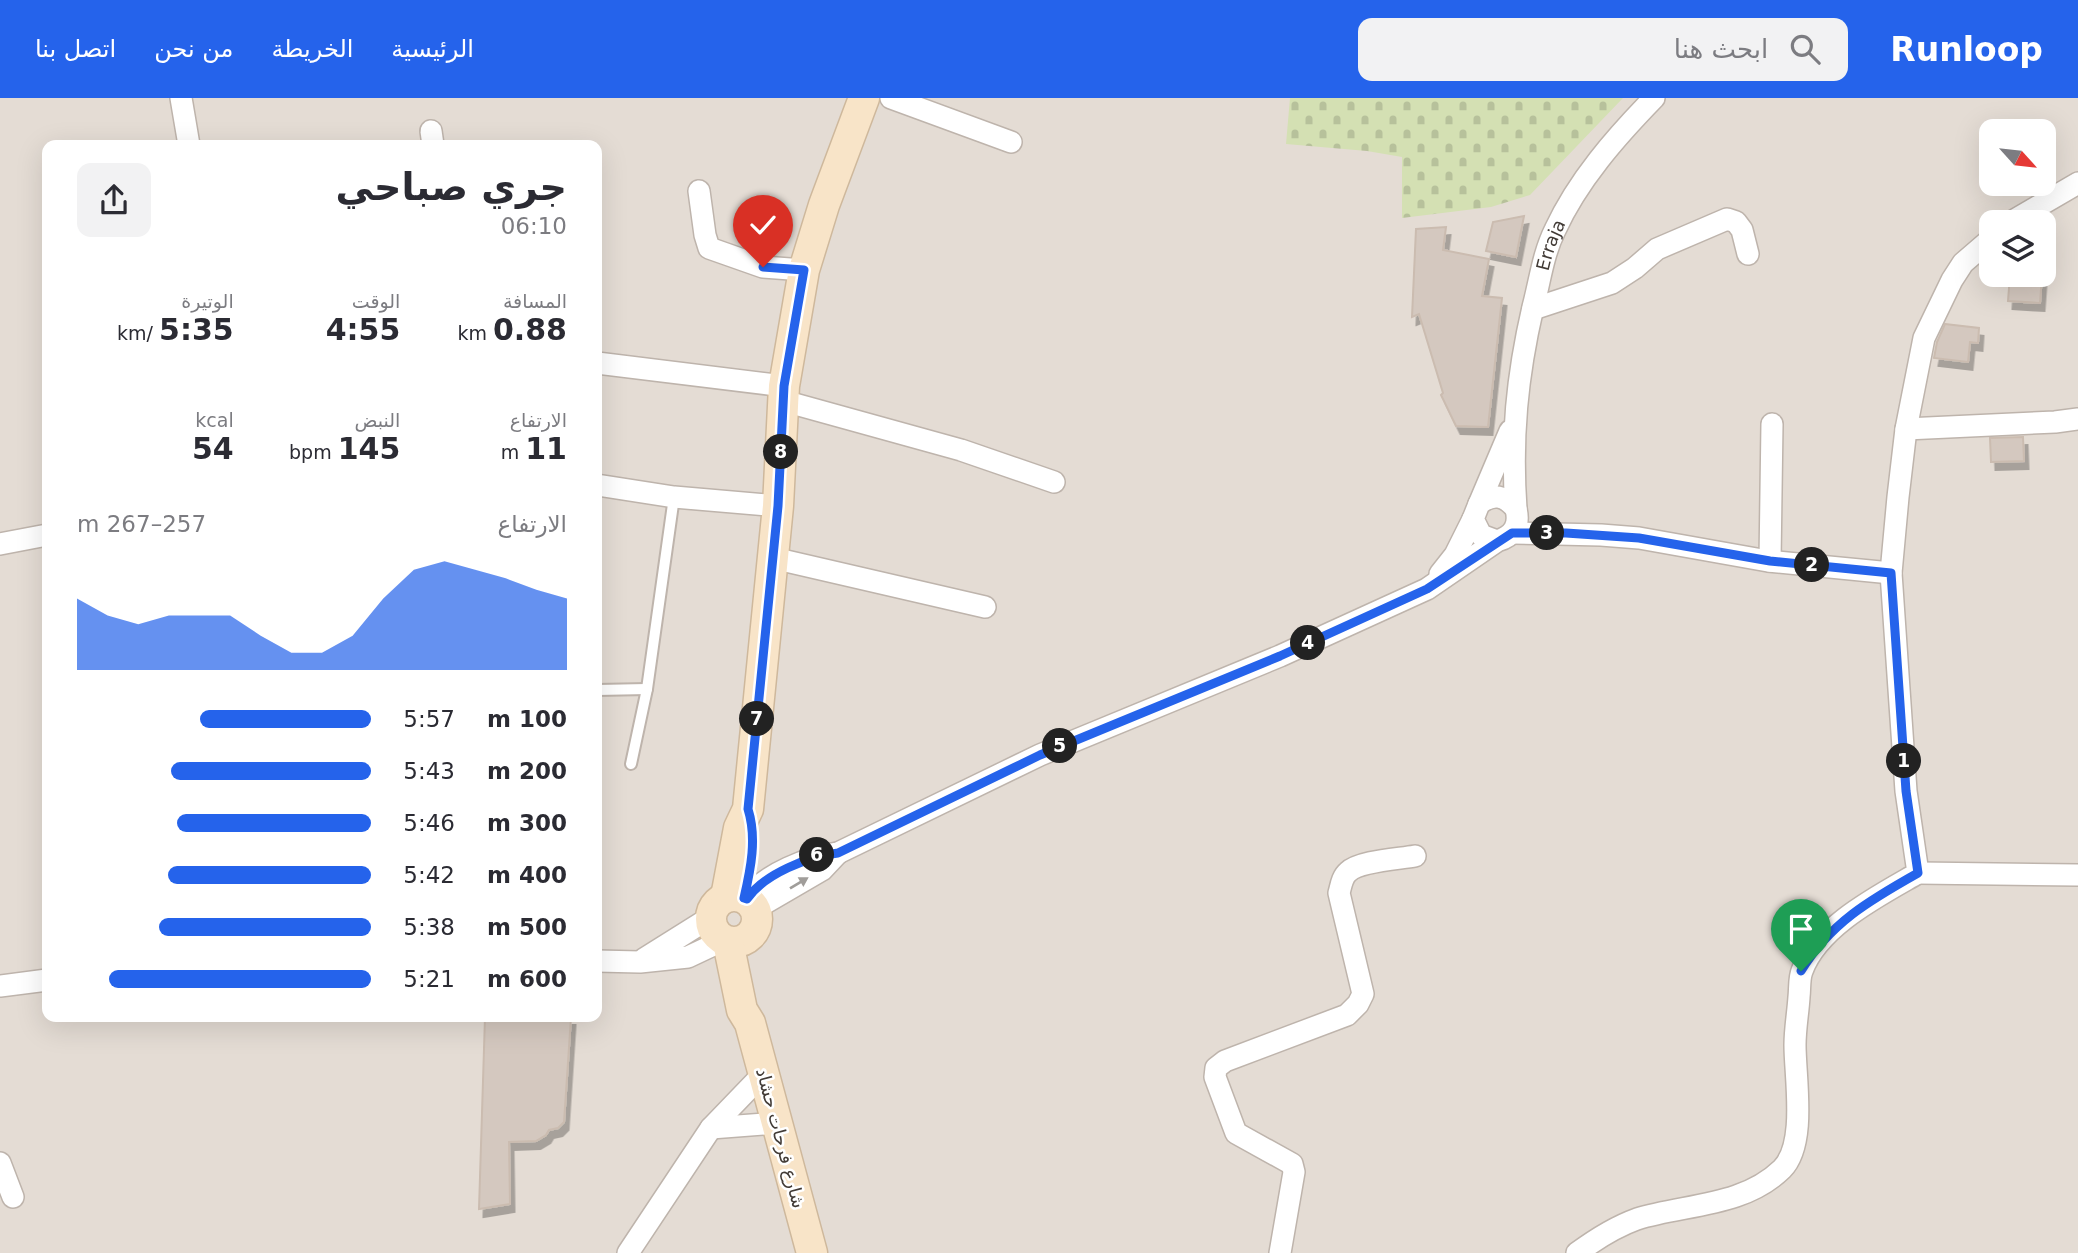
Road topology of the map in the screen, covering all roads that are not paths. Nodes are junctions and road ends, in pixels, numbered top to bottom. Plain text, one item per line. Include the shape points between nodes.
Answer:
1 (181, 98) edge
2 (864, 98) edge
3 (891, 98) edge
4 (1653, 98) edge
5 (187, 140) edge
6 (1011, 142) dead end
7 (2078, 183) edge
8 (699, 191) dead end
9 (2032, 210) edge
10 (1979, 249) edge
11 (1748, 254) dead end
12 (804, 270) junction
13 (1533, 309) junction
14 (602, 364) edge
15 (784, 394) junction
16 (2078, 419) edge
17 (1514, 423) junction
18 (1772, 424) dead end
19 (1906, 429) junction
20 (1054, 482) dead end
21 (602, 486) edge
22 (674, 497) junction
23 (778, 506) junction
24 (1476, 511) junction
25 (1511, 525) junction
26 (42, 535) edge
27 (0, 544) edge
28 (773, 558) junction
29 (1770, 561) junction
30 (1891, 573) junction
31 (1427, 589) junction
32 (985, 607) dead end
33 (647, 689) junction
34 (602, 690) edge
35 (631, 764) dead end
36 (1415, 856) dead end
37 (1918, 873) junction
38 (2078, 875) edge
39 (735, 918) junction
40 (602, 961) edge
41 (42, 981) edge
42 (0, 986) edge
43 (763, 1074) junction
44 (777, 1123) junction
45 (711, 1128) junction
46 (0, 1163) edge
47 (12, 1197) dead end
48 (632, 1251) edge
49 (812, 1253) edge
50 (1280, 1253) edge
51 (1577, 1253) edge

1 - 5 street
2 - 12 main road
3 - 6 street
4 - 13 street, Erraja via 1592,168 1560,220
7 - 9 street
8 - 12 street via 709,248 763,267
10 - 19 street via 1963,263 1936,309 1922,348
11 - 13 street via 1742,230 1727,219 1657,249 1612,283
12 - 15 main road
13 - 17 street, Erraja
14 - 15 street
15 - 20 street
15 - 23 main road
16 - 19 street
17 - 24 street
17 - 25 street
18 - 29 street
19 - 30 street
21 - 22 street
22 - 23 street
22 - 33 lane
23 - 28 main road
24 - 25 street via 1481,535
24 - 25 street via 1494,496 1503,497
24 - 31 street via 1455,555
25 - 29 street via 1639,538
25 - 31 street
26 - 27 street
28 - 32 street
28 - 39 main road via 748,809 754,828 750,872
29 - 30 street
30 - 37 street via 1906,791
31 - 39 street via 1280,656 1040,755 838,853 822,870
33 - 34 lane
33 - 35 lane
36 - 50 street via 1361,866 1342,881 1339,893 1363,994 1358,1004 1347,1015 1216,1068 1215,1077 1236,1133 1292,1164
37 - 38 street
37 - 51 street via 1869,901 1829,933 1801,971 1795,1043 1797,1124 1790,1157 1782,1169 1718,1202 1638,1219 1605,1233
39 - 40 street via 688,957
39 - 43 main road, شارع فرحات حشاد via 742,1010 750,1023
41 - 42 street
43 - 44 main road, شارع فرحات حشاد
43 - 45 street
44 - 45 street
44 - 49 main road, شارع فرحات حشاد
45 - 48 street
46 - 47 street

